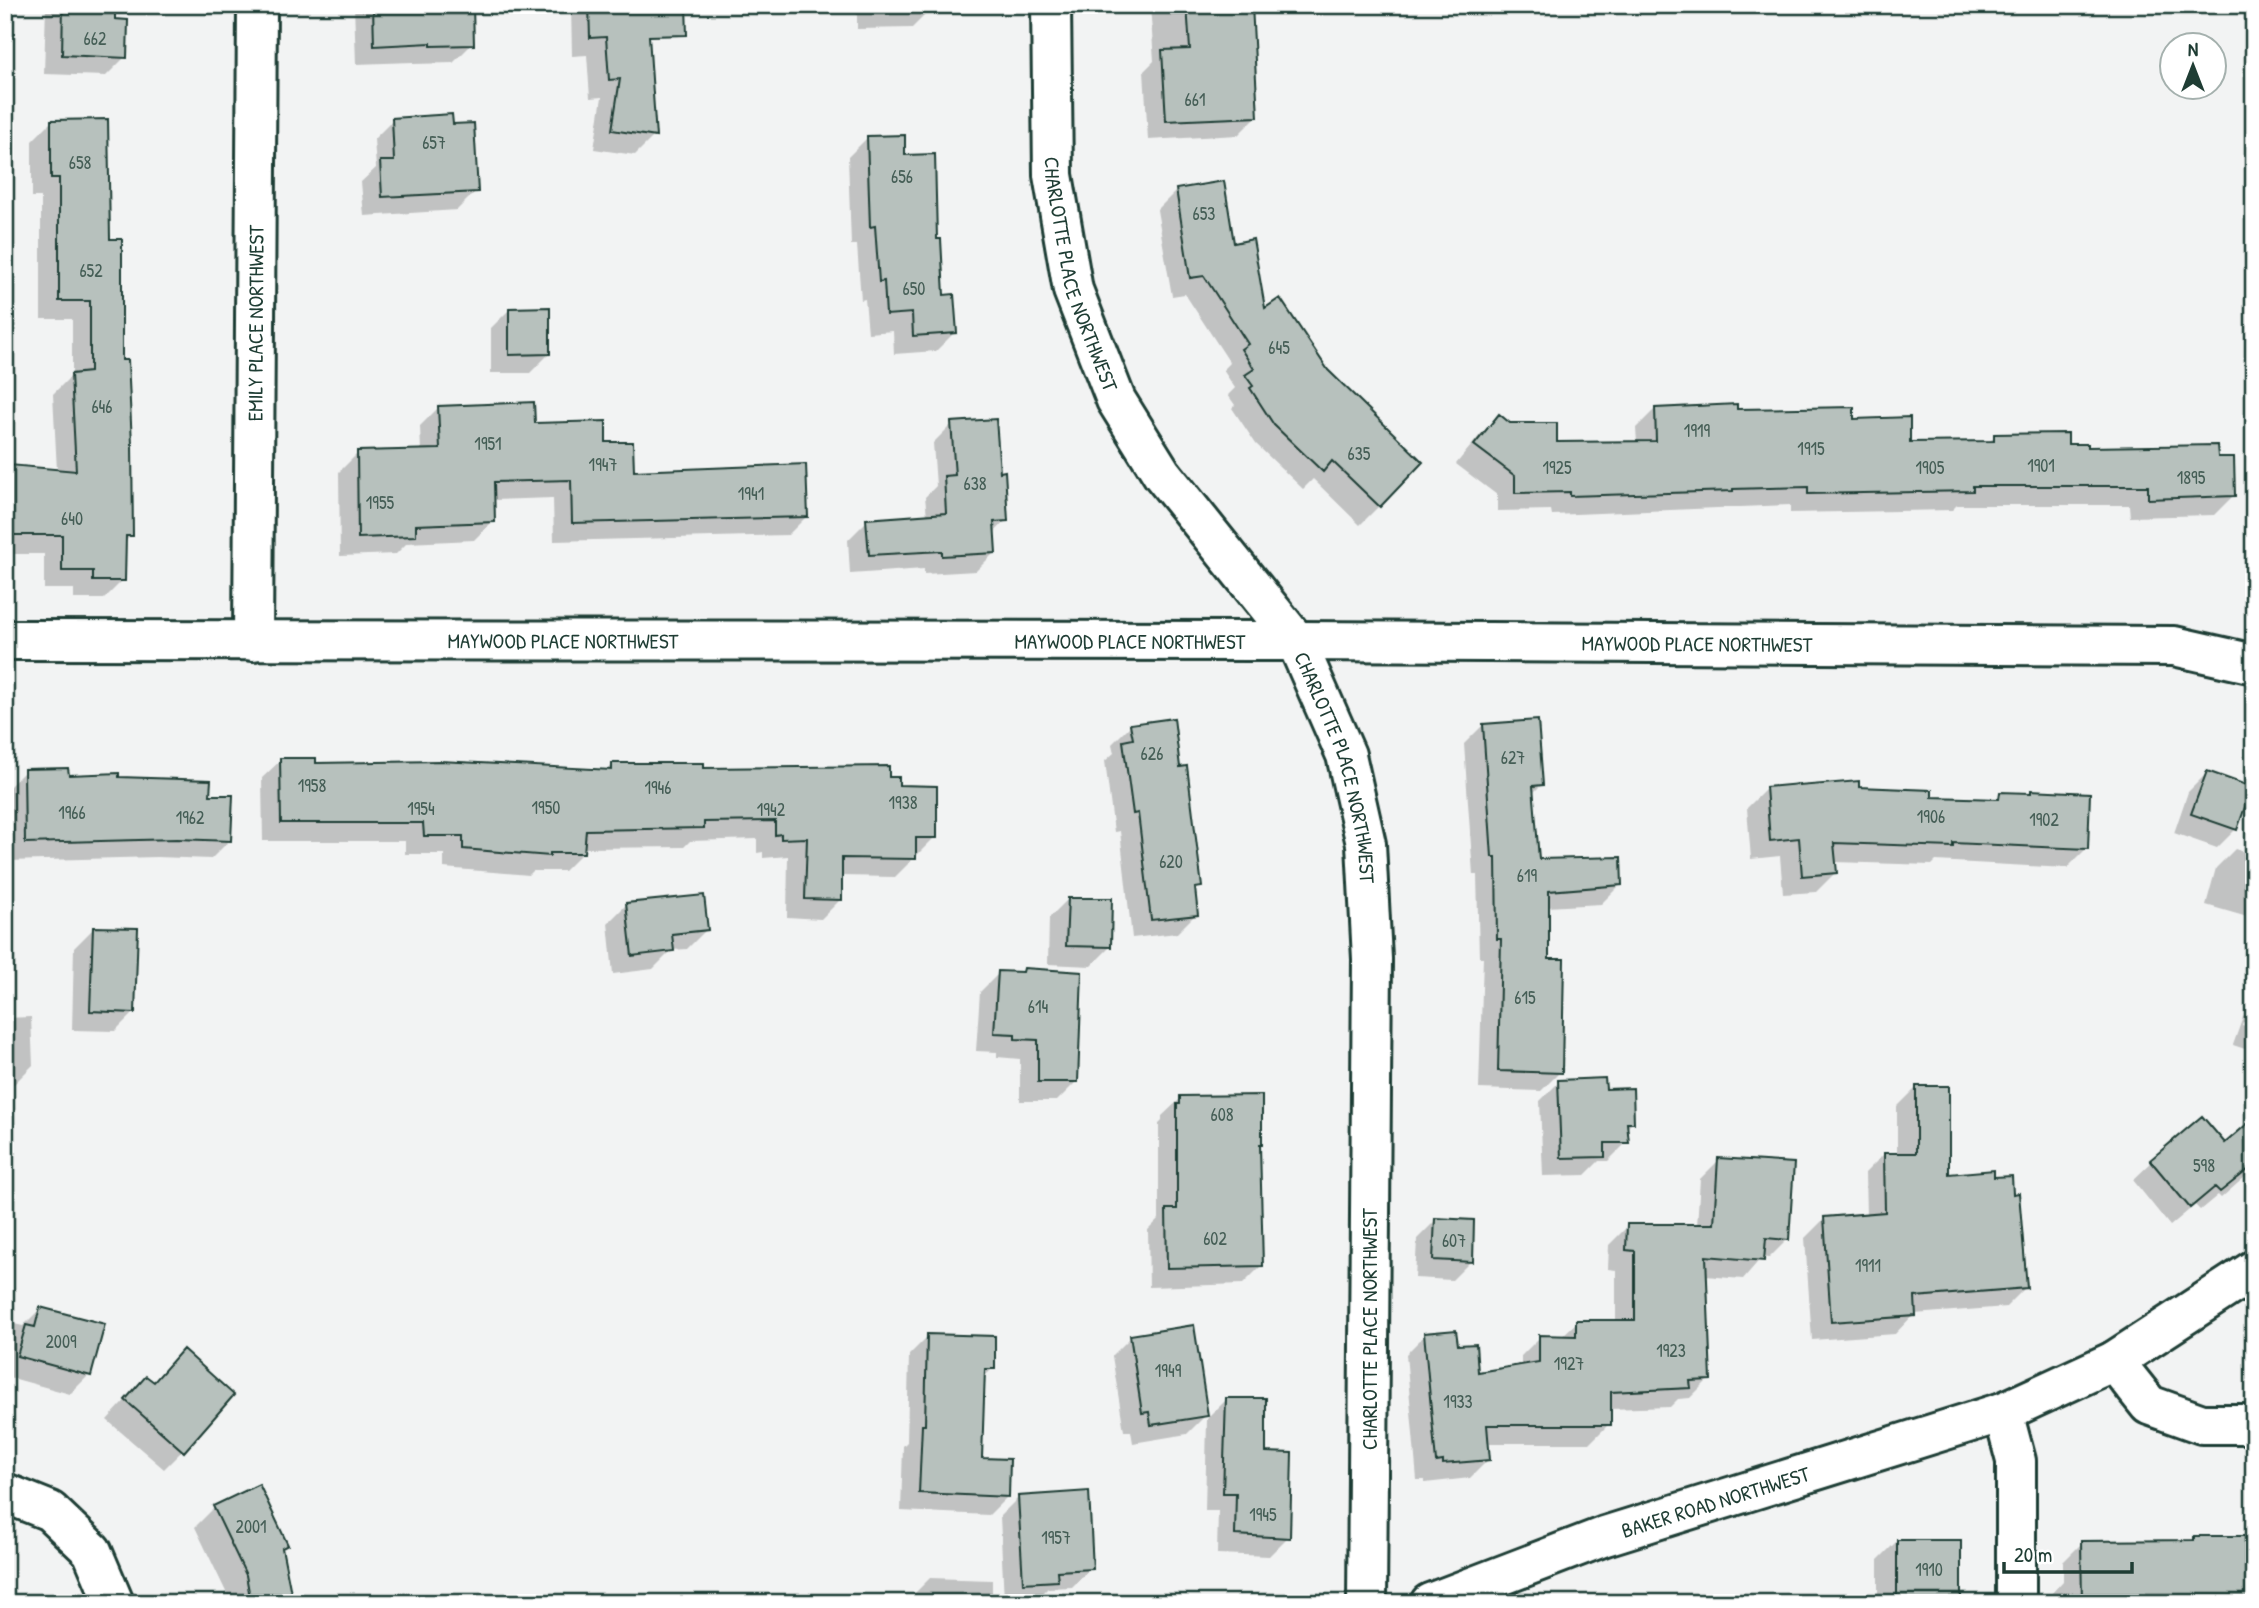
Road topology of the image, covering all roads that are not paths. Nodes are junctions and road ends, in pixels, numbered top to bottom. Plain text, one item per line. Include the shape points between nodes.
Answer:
1 (257, 5) edge
2 (1051, 5) edge
3 (5, 640) edge
4 (253, 640) junction
5 (1296, 641) junction
6 (2254, 664) edge
7 (2254, 1270) edge
8 (2114, 1361) junction
9 (2003, 1412) junction
10 (2254, 1424) edge
11 (5, 1493) edge
12 (114, 1603) edge
13 (1367, 1603) edge
14 (1430, 1603) edge
15 (2016, 1603) edge

1 - 4 street, EMILY PLACE NORTHWEST
2 - 5 street, CHARLOTTE PLACE NORTHWEST via 1053,175 1073,290 1116,400 1156,464
3 - 4 street, MAYWOOD PLACE NORTHWEST
4 - 5 street, MAYWOOD PLACE NORTHWEST
5 - 6 street, MAYWOOD PLACE NORTHWEST via 2174,646
5 - 13 street, CHARLOTTE PLACE NORTHWEST via 1346,755 1366,844 1372,959
7 - 8 street, BAKER ROAD NORTHWEST
8 - 9 street, BAKER ROAD NORTHWEST
8 - 10 street via 2149,1405 2202,1424
9 - 14 street, BAKER ROAD NORTHWEST via 1605,1536
9 - 15 street via 2016,1461
11 - 12 street via 50,1511 92,1551

